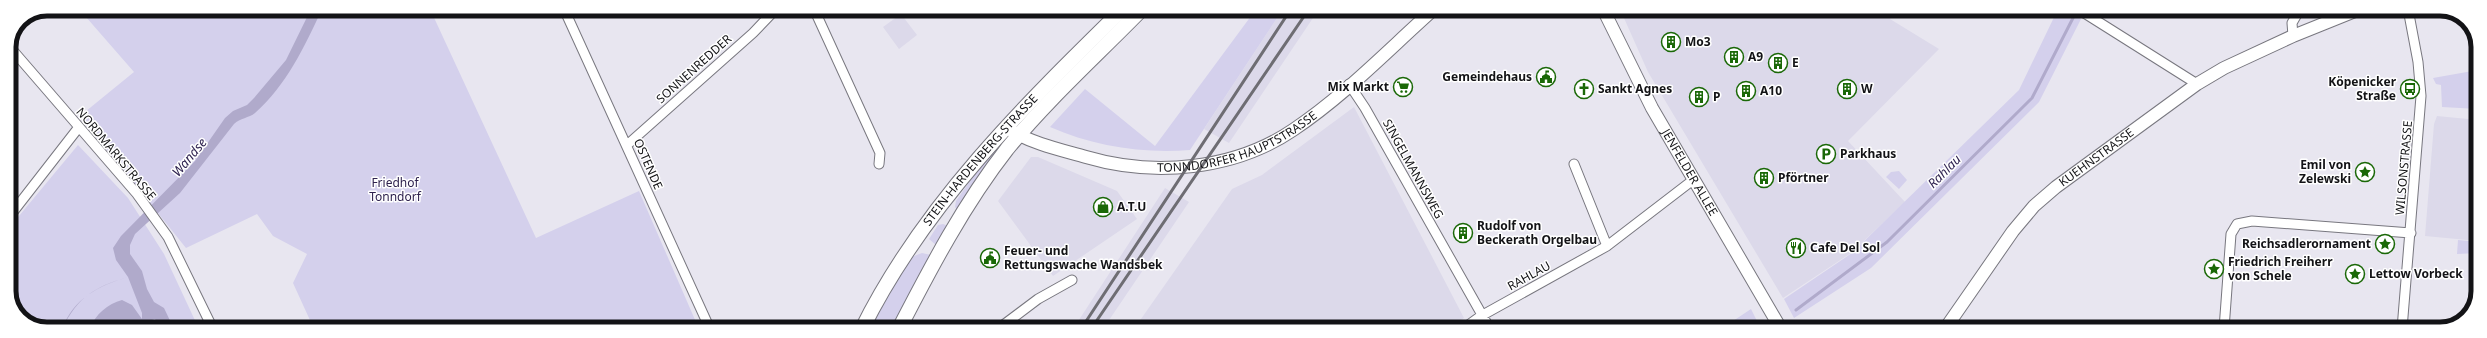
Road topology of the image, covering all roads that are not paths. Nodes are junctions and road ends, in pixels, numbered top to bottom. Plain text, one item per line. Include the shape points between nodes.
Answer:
1 (567, 16) edge
2 (769, 16) edge
3 (817, 16) edge
4 (1116, 16) edge
5 (1135, 16) edge
6 (1426, 16) edge
7 (1605, 16) edge
8 (2089, 16) edge
9 (2296, 16) edge
10 (2342, 16) edge
11 (2409, 16) edge
12 (2292, 36) junction
13 (16, 54) edge
14 (1349, 84) junction
15 (2197, 84) junction
16 (79, 127) junction
17 (1006, 127) junction
18 (1020, 135) junction
19 (627, 145) junction
20 (879, 164) dead end
21 (1574, 164) dead end
22 (1694, 180) junction
23 (16, 208) edge
24 (2410, 233) junction
25 (1607, 246) junction
26 (1072, 280) dead end
27 (1481, 316) junction
28 (210, 322) edge
29 (707, 322) edge
30 (866, 322) edge
31 (903, 322) edge
32 (1007, 322) edge
33 (1473, 322) edge
34 (1485, 322) edge
35 (1777, 322) edge
36 (1950, 322) edge
37 (2224, 322) edge
38 (2403, 322) edge

1 - 19 street, OSTENDE
2 - 19 street, SONNENREDDER
3 - 20 street via 880,153
4 - 17 main road, STEIN-HARDENBERG-STRASSE
5 - 18 main road, STEIN-HARDENBERG-STRASSE
6 - 14 main road, TONNDORFER HAUPTSTRASSE
7 - 22 main road, JENFELDER ALLEE via 1652,108
8 - 15 street
9 - 12 street via 2292,22
10 - 12 main road, KUEHNSTRASSE
11 - 24 street, WILSONSTRASSE via 2421,96
12 - 15 main road, KUEHNSTRASSE via 2224,68
13 - 16 street, NORDMARKSTRASSE
14 - 18 main road, TONNDORFER HAUPTSTRASSE via 1316,113 1275,141 1240,155 1191,166 1149,168 1115,165
14 - 27 street, SINGELMANNSWEG via 1365,108
15 - 36 main road, KUEHNSTRASSE via 2056,187 2034,206 2013,231
16 - 23 street
16 - 28 street, NORDMARKSTRASSE via 137,194 168,237
17 - 18 main road, TONNDORFER HAUPTSTRASSE
17 - 30 main road, STEIN-HARDENBERG-STRASSE via 924,226
18 - 31 main road, STEIN-HARDENBERG-STRASSE via 958,220
19 - 29 street, OSTENDE
21 - 25 street
22 - 25 street, RAHLAU
22 - 35 main road, JENFELDER ALLEE
24 - 37 street via 2252,221 2237,224 2231,234
24 - 38 street, WILSONSTRASSE
25 - 27 street, RAHLAU
26 - 32 street via 1038,299
27 - 33 street, RAHLAU
27 - 34 street, SINGELMANNSWEG

